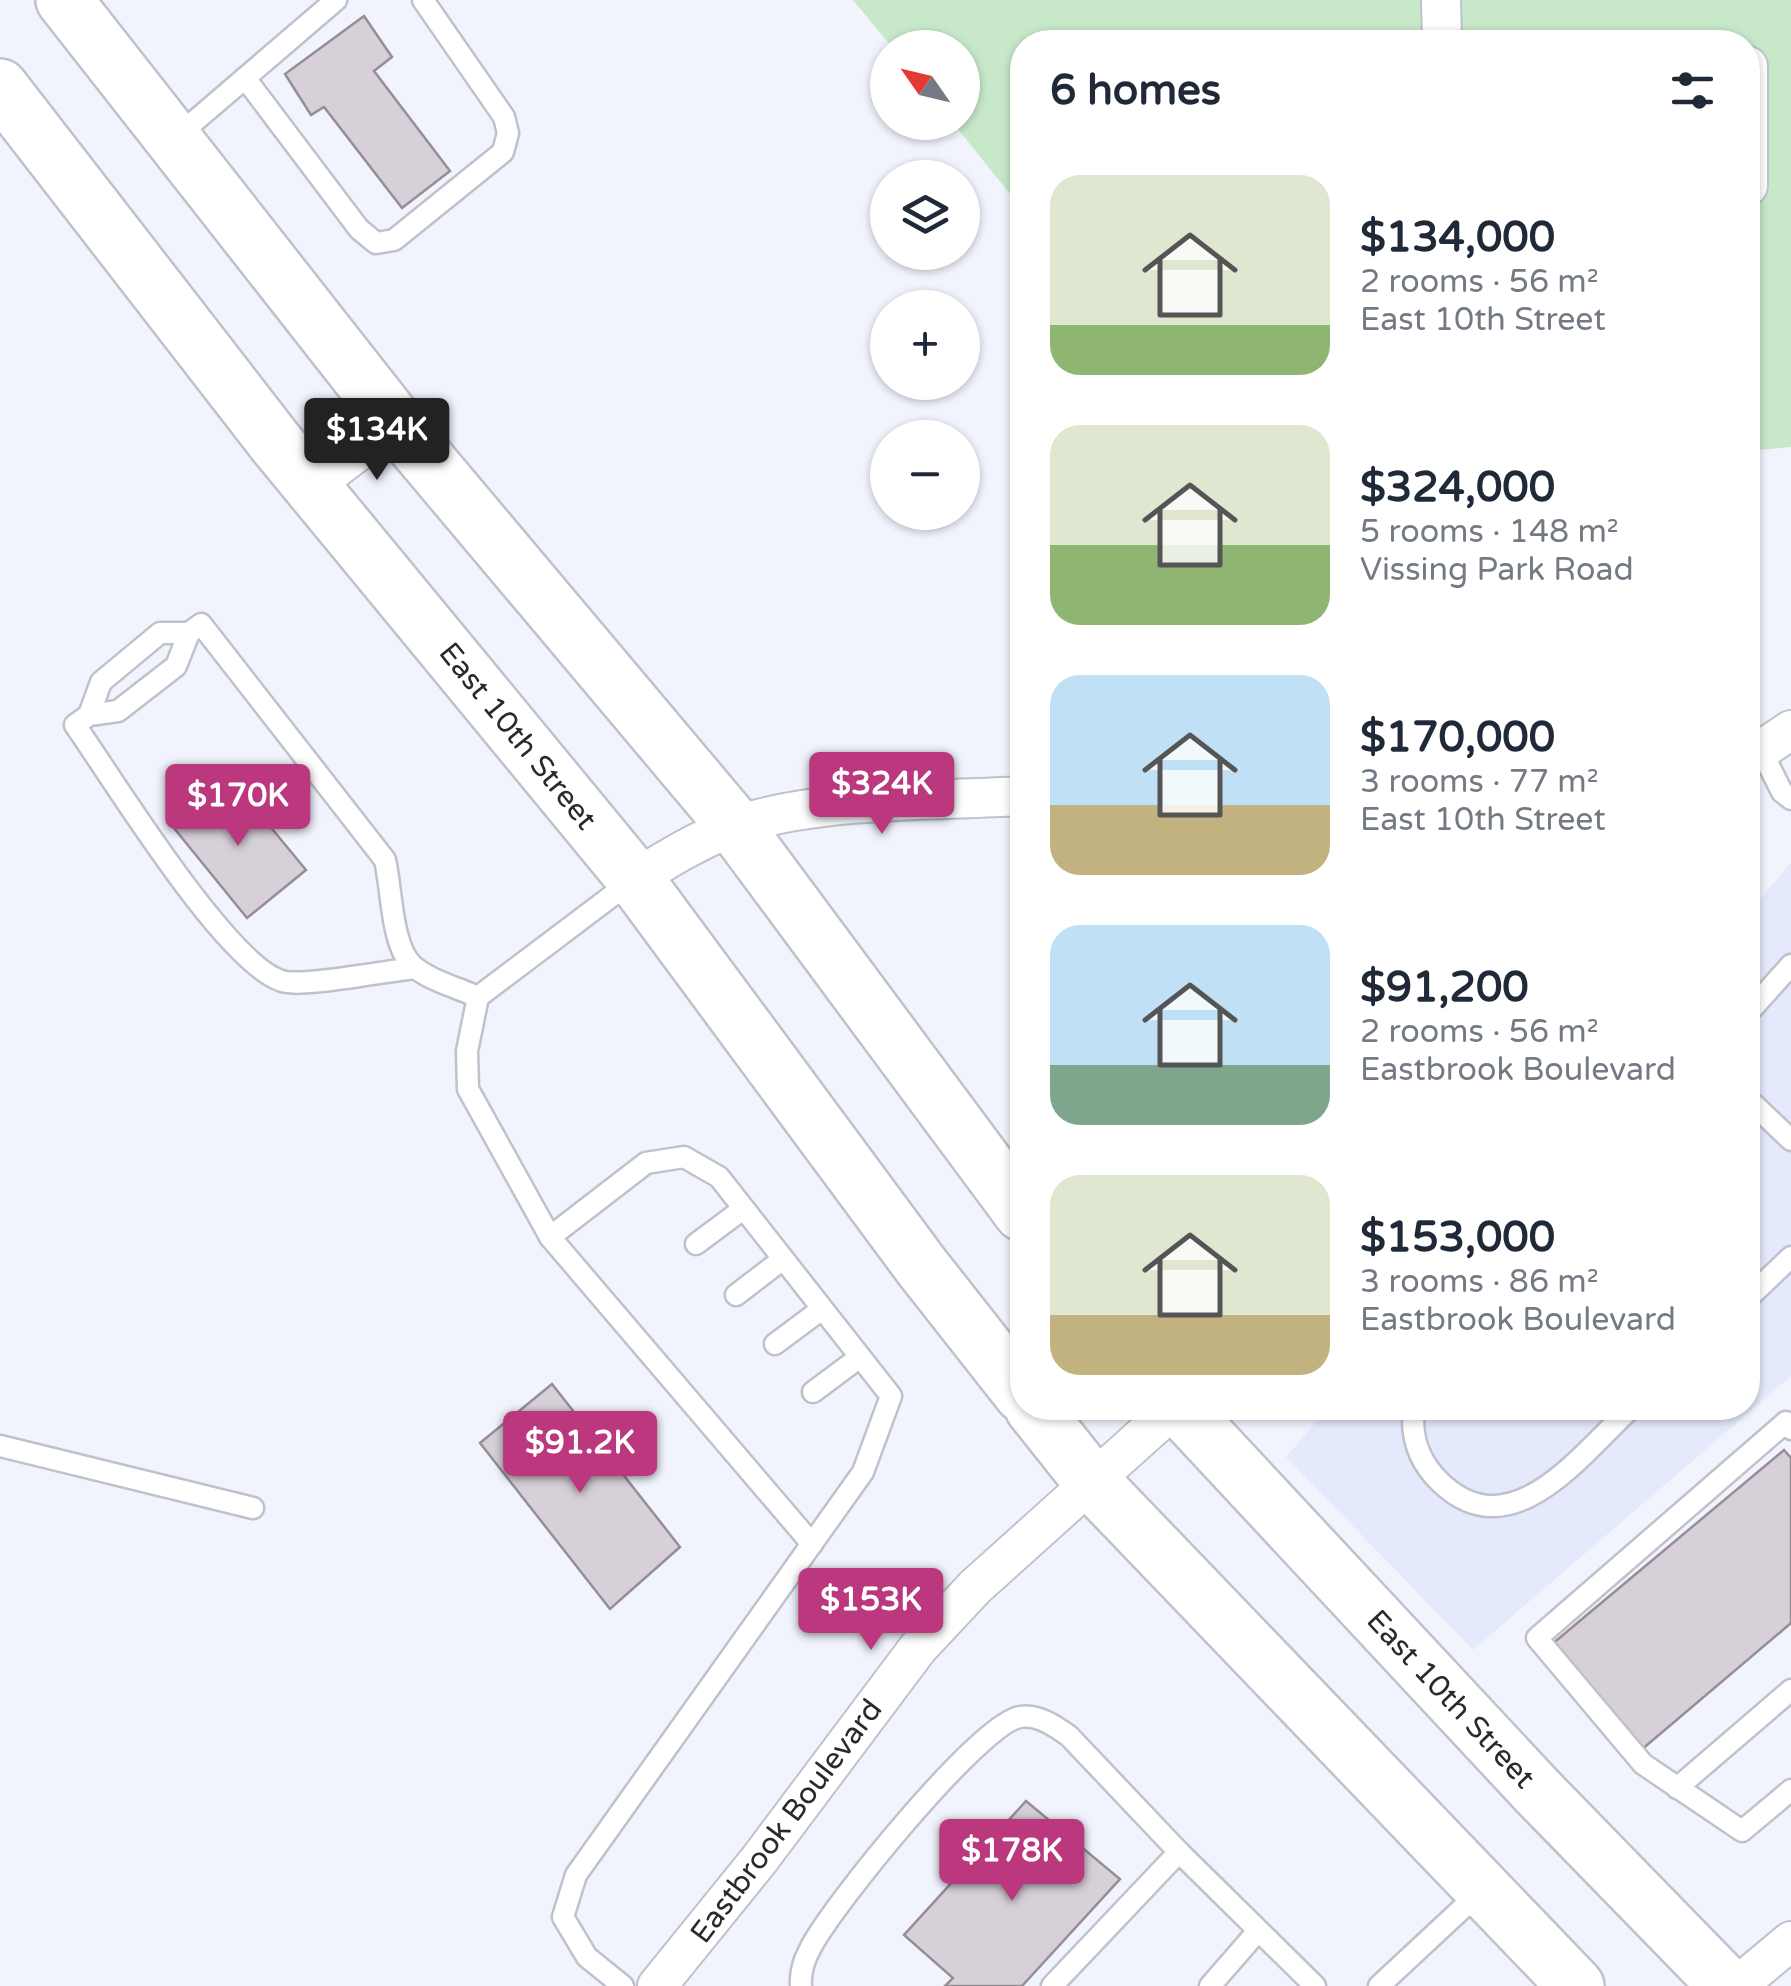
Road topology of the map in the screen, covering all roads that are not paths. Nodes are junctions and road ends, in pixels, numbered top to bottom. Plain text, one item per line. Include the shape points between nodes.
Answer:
1 (64, 0) edge
2 (336, 0) edge
3 (424, 0) edge
4 (1441, 0) edge
5 (1442, 30) edge
6 (245, 78) junction
7 (0, 87) edge
8 (173, 139) junction
9 (396, 423) junction
10 (312, 486) junction
11 (195, 628) junction
12 (89, 714) junction
13 (1766, 744) edge
14 (1010, 797) edge
15 (1791, 799) edge
16 (735, 826) junction
17 (635, 879) junction
18 (415, 968) junction
19 (1788, 973) edge
20 (478, 998) junction
21 (1760, 1001) edge
22 (1760, 1110) edge
23 (1791, 1140) edge
24 (1010, 1197) edge
25 (743, 1209) junction
26 (550, 1237) junction
27 (696, 1244) dead end
28 (1791, 1257) edge
29 (783, 1259) junction
30 (1760, 1287) edge
31 (736, 1295) dead end
32 (822, 1309) junction
33 (775, 1344) dead end
34 (860, 1357) junction
35 (1010, 1379) edge
36 (813, 1392) dead end
37 (1043, 1420) edge
38 (1163, 1420) edge
39 (1188, 1420) edge
40 (1412, 1420) edge
41 (1618, 1420) edge
42 (1791, 1429) edge
43 (0, 1446) edge
44 (1091, 1481) junction
45 (253, 1508) dead end
46 (812, 1544) junction
47 (1791, 1690) edge
48 (1677, 1788) junction
49 (1791, 1790) edge
50 (1178, 1852) junction
51 (1482, 1889) junction
52 (1258, 1932) junction
53 (1791, 1941) edge
54 (623, 1986) edge
55 (657, 1986) edge
56 (801, 1986) edge
57 (1052, 1986) edge
58 (1210, 1986) edge
59 (1315, 1986) edge
60 (1379, 1986) edge
61 (1576, 1986) edge
62 (1727, 1986) edge
63 (1737, 1986) edge

1 - 8 main road
2 - 6 lane
3 - 6 lane via 508,133 503,152 394,240 376,244 359,229
4 - 5 street
6 - 8 lane
7 - 10 main road, East 10th Street
8 - 9 main road
9 - 10 street
9 - 16 main road
10 - 17 main road, East 10th Street
11 - 12 lane via 176,666 118,711
11 - 12 lane via 160,633 101,682
11 - 18 lane via 385,860 394,933
12 - 18 lane via 75,726 248,963 285,982
13 - 15 lane via 1782,792
14 - 16 street via 844,805
16 - 17 street
16 - 24 main road
17 - 20 lane
17 - 35 main road, East 10th Street
18 - 20 lane
19 - 21 lane
20 - 26 lane via 467,1051 468,1089
22 - 23 lane
25 - 26 lane via 718,1177 684,1157 646,1164
25 - 27 lane
25 - 29 lane
26 - 46 lane via 620,1305
28 - 30 lane
29 - 31 lane
29 - 32 lane
32 - 33 lane
32 - 34 lane
34 - 36 lane
34 - 46 lane via 890,1396 863,1472
37 - 44 main road
38 - 44 street, Eastbrook Boulevard
39 - 62 main road, East 10th Street
40 - 41 lane via 1426,1469 1457,1498 1496,1509 1535,1497
42 - 48 lane via 1786,1422 1537,1638 1643,1764
43 - 45 lane
44 - 51 main road
44 - 55 street, Eastbrook Boulevard via 918,1648
46 - 54 lane via 576,1876 563,1917 587,1957
47 - 48 lane
48 - 49 lane via 1742,1831
50 - 52 lane
50 - 56 lane via 1069,1736 1047,1721 1020,1717 997,1728 961,1763 860,1876 810,1949
50 - 57 lane
51 - 60 lane
51 - 61 main road
52 - 58 lane
52 - 59 lane
53 - 63 street

